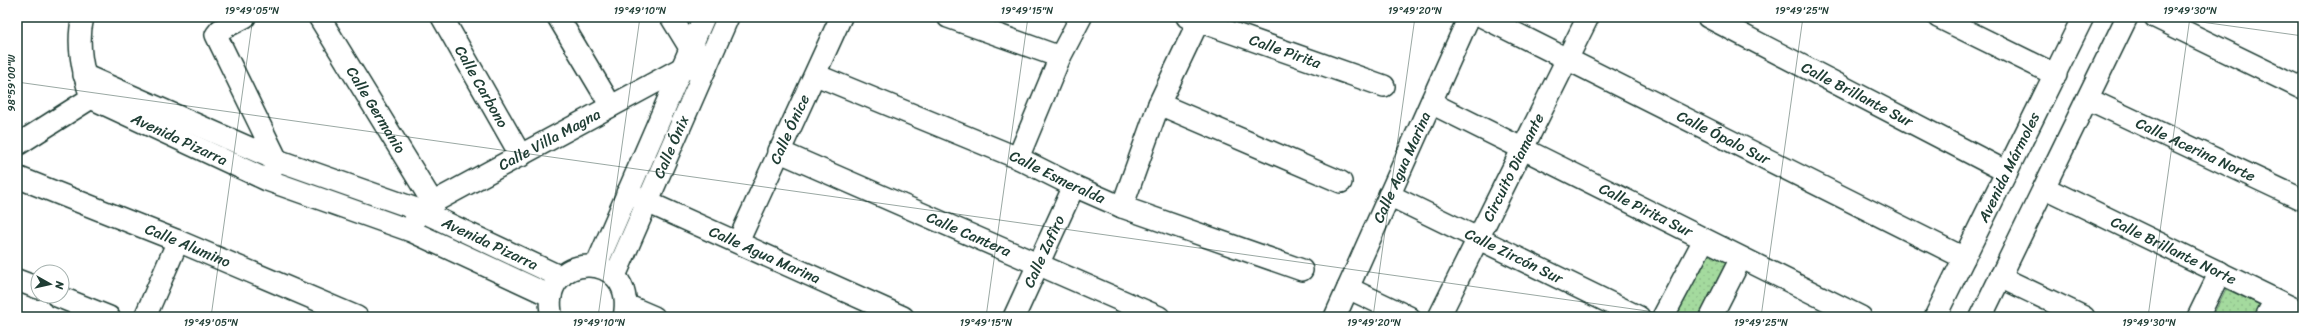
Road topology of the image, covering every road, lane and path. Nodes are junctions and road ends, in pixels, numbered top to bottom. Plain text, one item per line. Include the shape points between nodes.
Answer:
1 (83, 17) edge
2 (245, 17) edge
3 (319, 17) edge
4 (442, 17) edge
5 (558, 17) edge
6 (671, 17) edge
7 (704, 17) edge
8 (728, 17) edge
9 (841, 17) edge
10 (948, 17) edge
11 (1081, 17) edge
12 (1469, 17) edge
13 (1483, 17) edge
14 (1588, 17) edge
15 (1708, 17) edge
16 (1938, 17) edge
17 (2083, 17) edge
18 (2127, 17) edge
19 (2155, 17) edge
20 (1192, 19) edge
21 (690, 48) junction
22 (1060, 57) junction
23 (1566, 59) junction
24 (708, 63) junction
25 (680, 69) junction
26 (816, 75) junction
27 (2056, 75) junction
28 (1384, 86) dead end
29 (2303, 89) edge
30 (98, 90) junction
31 (2088, 99) junction
32 (1431, 103) junction
33 (1159, 104) junction
34 (611, 106) junction
35 (17, 145) edge
36 (1521, 149) junction
37 (778, 151) junction
38 (521, 156) junction
39 (1018, 158) junction
40 (277, 160) junction
41 (2007, 172) junction
42 (17, 177) edge
43 (267, 180) junction
44 (1341, 182) dead end
45 (1074, 186) junction
46 (2045, 188) junction
47 (627, 193) junction
48 (1389, 195) junction
49 (2303, 200) edge
50 (648, 203) junction
51 (426, 207) junction
52 (1122, 207) junction
53 (411, 231) junction
54 (1476, 239) junction
55 (1704, 240) junction
56 (178, 242) junction
57 (738, 242) junction
58 (1741, 258) junction
59 (1964, 258) junction
60 (1039, 263) junction
61 (596, 266) junction
62 (1302, 270) dead end
63 (2220, 272) junction
64 (615, 276) junction
65 (561, 277) junction
66 (2000, 277) junction
67 (17, 280) edge
68 (30, 285) edge
69 (1348, 288) junction
70 (551, 296) junction
71 (70, 301) edge
72 (2271, 308) edge
73 (625, 311) edge
74 (2303, 313) edge
75 (109, 317) edge
76 (145, 317) edge
77 (357, 317) edge
78 (552, 317) edge
79 (654, 317) edge
80 (903, 317) edge
81 (1014, 317) edge
82 (1159, 317) edge
83 (1335, 317) edge
84 (1409, 317) edge
85 (1439, 317) edge
86 (1639, 317) edge
87 (1663, 317) edge
88 (1711, 317) edge
89 (1861, 317) edge
90 (1935, 317) edge
91 (1980, 317) edge
92 (2084, 317) edge
93 (2198, 317) edge

1 - 30 street via 79,31 84,75
2 - 40 street via 220,30 216,35
3 - 51 street, Calle Germanio
4 - 38 street, Calle Carbono
5 - 34 street
6 - 21 street
7 - 21 street, Calle Ónix
8 - 24 street, Calle Ónix
9 - 26 street, Calle Ónice
10 - 22 street
11 - 22 street
12 - 32 street, Calle Agua Marina
13 - 23 street, Calle Ópalo Sur
14 - 23 street, Circuito Diamante
15 - 41 street, Calle Brillante Sur
16 - 27 street
17 - 27 street, Avenida Mármoles
18 - 31 street
19 - 29 street
20 - 28 street, Calle Pirita
20 - 33 street
21 - 24 street
21 - 25 street, Calle Ónix
22 - 39 street
23 - 36 street, Circuito Diamante
23 - 59 street, Calle Ópalo Sur
24 - 25 street
24 - 50 street, Calle Ónix
25 - 34 street, Calle Villa Magna
25 - 47 street, Calle Ónix
26 - 37 street, Calle Ónice
26 - 39 street, Calle Esmeralda
27 - 41 street, Avenida Mármoles
30 - 35 street
30 - 40 street, Avenida Pizarra
30 - 43 street, Avenida Pizarra
31 - 46 street
31 - 49 street, Calle Acerina Norte
32 - 36 street, Calle Pirita Sur
32 - 48 street, Calle Agua Marina
33 - 44 street
33 - 52 street
34 - 38 street, Calle Villa Magna
36 - 54 street, Circuito Diamante
36 - 55 street, Calle Pirita Sur
37 - 57 street, Calle Ónice
37 - 60 street, Calle Cantera
38 - 51 street, Calle Villa Magna
39 - 45 street, Calle Esmeralda
40 - 43 street
40 - 51 street, Avenida Pizarra
41 - 59 street, Avenida Mármoles
42 - 56 street, Calle Alumino
43 - 53 street, Avenida Pizarra
45 - 52 street, Calle Esmeralda
45 - 60 street, Calle Zafiro
46 - 63 street, Calle Brillante Norte
46 - 66 street
47 - 50 street, Calle Agua Marina
47 - 61 street, Calle Ónix
48 - 54 street, Calle Zircón Sur
48 - 69 street, Calle Agua Marina
50 - 57 street, Calle Agua Marina
50 - 64 street, Calle Ónix
51 - 53 street
51 - 65 street, Avenida Pizarra
52 - 62 street, Calle Esmeralda
53 - 70 street, Avenida Pizarra
54 - 85 street, Circuito Diamante
54 - 86 street, Calle Zircón Sur
55 - 58 street, Calle Pirita Sur
55 - 87 street
56 - 76 street
56 - 77 street, Calle Alumino
57 - 80 street, Calle Agua Marina
58 - 88 street
58 - 89 street, Calle Pirita Sur
59 - 90 street, Avenida Mármoles
60 - 81 street, Calle Zafiro
60 - 82 street, Calle Cantera
61 - 64 street
61 - 65 street via 574,268
63 - 72 street, Calle Brillante Norte
63 - 93 street
64 - 73 street via 624,289
65 - 70 street
66 - 91 street
66 - 92 street
67 - 68 street
69 - 83 street, Calle Agua Marina
69 - 84 street
70 - 78 street
71 - 75 street
72 - 74 street, Calle Brillante Norte
73 - 79 street

